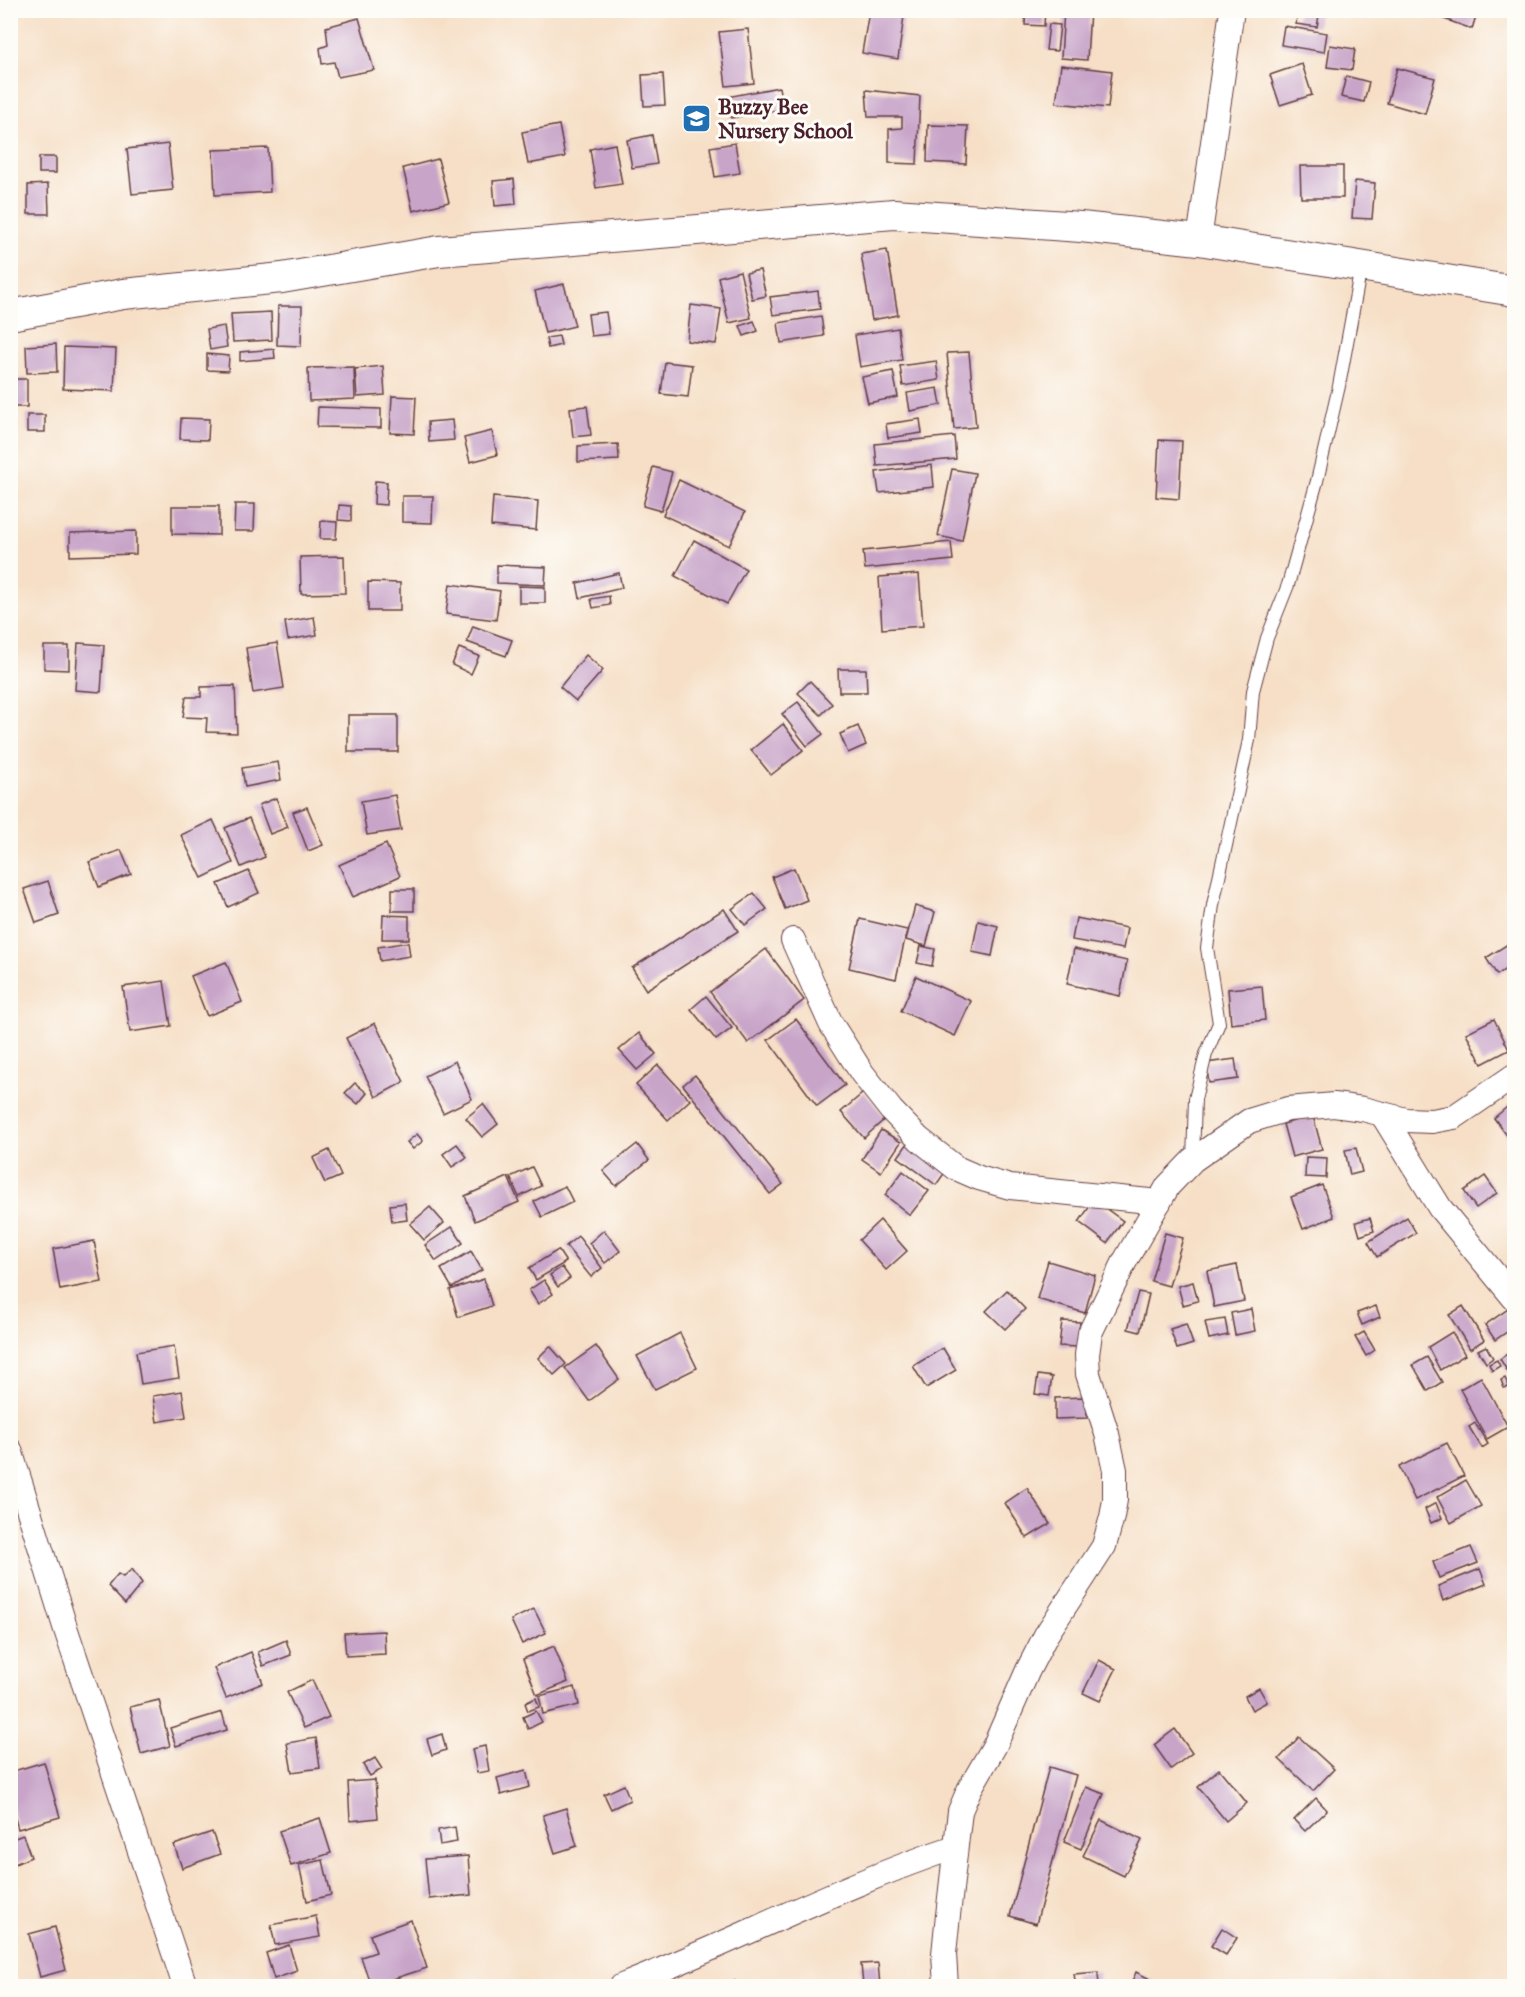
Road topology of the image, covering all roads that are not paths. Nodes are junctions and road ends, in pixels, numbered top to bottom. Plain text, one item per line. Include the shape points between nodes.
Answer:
1 (1232, 10) edge
2 (1199, 240) junction
3 (1361, 266) junction
4 (1515, 291) edge
5 (10, 315) edge
6 (793, 940) dead end
7 (1515, 1076) edge
8 (1382, 1114) junction
9 (1193, 1160) junction
10 (1159, 1202) junction
11 (1515, 1298) edge
12 (10, 1450) edge
13 (955, 1847) junction
14 (185, 1986) edge
15 (622, 1986) edge
16 (946, 1986) edge

1 - 2 street
2 - 3 street
2 - 5 street via 894,214 440,251 282,278 123,294
3 - 4 street
3 - 9 lane via 1317,481 1253,692 1249,740 1207,948 1220,1023 1206,1054 1195,1099
6 - 10 street via 831,1024 862,1073 919,1139 956,1168 1010,1188
7 - 8 street via 1454,1117 1432,1122
8 - 9 street via 1334,1105 1287,1109 1249,1121
8 - 11 street via 1440,1208
9 - 10 street via 1168,1186
10 - 13 street via 1125,1261 1088,1344 1088,1374 1115,1470 1115,1500 1104,1546 1028,1670 960,1811
12 - 14 street
13 - 15 street via 896,1868
13 - 16 street via 944,1954

